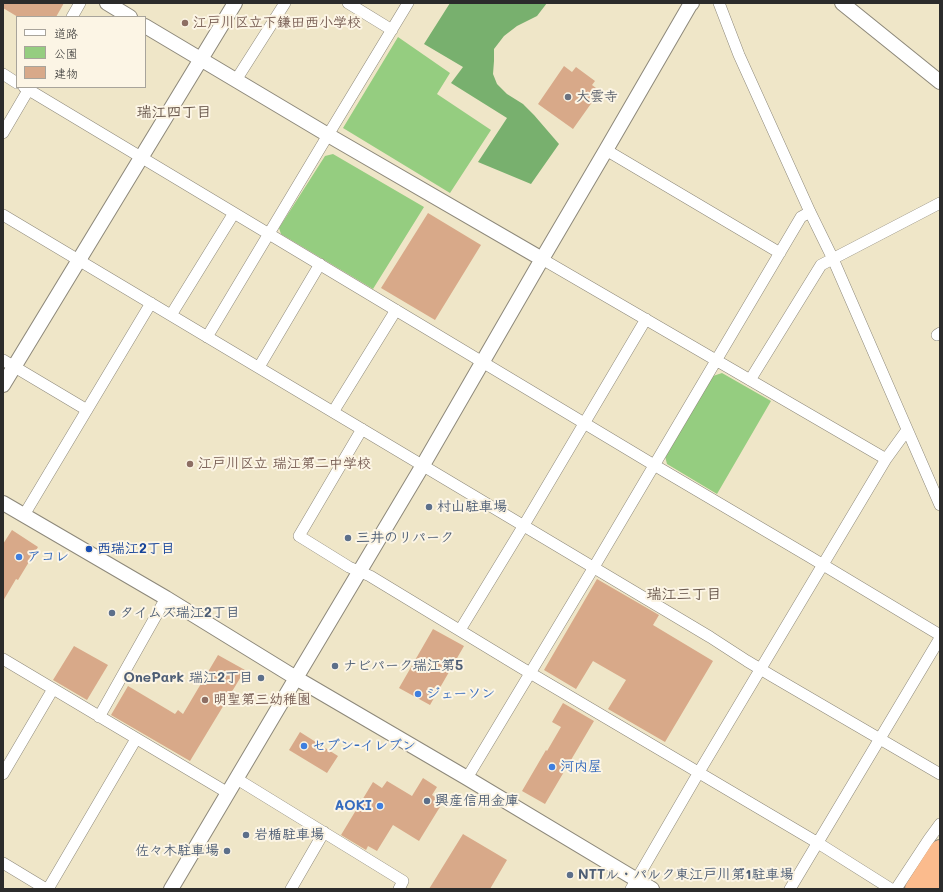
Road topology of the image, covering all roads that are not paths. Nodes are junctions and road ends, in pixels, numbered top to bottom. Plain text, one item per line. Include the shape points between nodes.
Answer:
1 (80, 3) edge
2 (107, 3) edge
3 (235, 3) edge
4 (285, 3) edge
5 (348, 3) edge
6 (408, 3) edge
7 (692, 3) edge
8 (719, 3) edge
9 (842, 3) edge
10 (73, 16) edge
11 (128, 16) edge
12 (146, 27) edge
13 (392, 30) junction
14 (201, 59) junction
15 (3, 74) edge
16 (236, 80) junction
17 (16, 82) edge
18 (940, 82) edge
19 (27, 88) edge
20 (3, 133) edge
21 (328, 135) junction
22 (606, 150) junction
23 (141, 157) junction
24 (940, 203) edge
25 (234, 212) junction
26 (810, 212) junction
27 (3, 215) edge
28 (269, 234) junction
29 (780, 253) junction
30 (542, 259) junction
31 (833, 259) junction
32 (79, 260) junction
33 (320, 264) junction
34 (151, 303) junction
35 (396, 310) junction
36 (171, 315) junction
37 (646, 319) junction
38 (208, 337) junction
39 (716, 360) junction
40 (483, 362) junction
41 (9, 363) edge
42 (258, 367) junction
43 (750, 380) junction
44 (3, 385) edge
45 (87, 410) junction
46 (333, 412) junction
47 (585, 423) junction
48 (362, 429) junction
49 (907, 430) junction
50 (886, 459) junction
51 (423, 465) junction
52 (654, 465) junction
53 (3, 502) edge
54 (940, 505) edge
55 (24, 515) junction
56 (524, 525) junction
57 (823, 564) junction
58 (594, 567) junction
59 (360, 572) junction
60 (166, 598) junction
61 (460, 630) junction
62 (940, 635) edge
63 (940, 638) edge
64 (3, 659) edge
65 (760, 668) junction
66 (530, 672) junction
67 (296, 678) junction
68 (53, 689) junction
69 (99, 717) junction
70 (136, 739) junction
71 (880, 739) junction
72 (699, 772) junction
73 (3, 774) edge
74 (940, 774) edge
75 (467, 778) junction
76 (237, 779) junction
77 (228, 793) junction
78 (940, 824) edge
79 (324, 832) junction
80 (818, 843) junction
81 (940, 850) edge
82 (3, 863) edge
83 (940, 880) edge
84 (634, 884) edge
85 (47, 889) edge
86 (171, 889) edge
87 (291, 889) edge
88 (399, 889) edge
89 (652, 889) edge
90 (790, 889) edge
91 (891, 889) edge
92 (896, 889) edge
93 (915, 889) edge
94 (934, 889) edge

1 - 10 street
2 - 11 street
3 - 14 street
4 - 16 street
5 - 13 street
6 - 13 street
7 - 22 street
8 - 26 street via 739,55
9 - 18 street
12 - 14 street
13 - 21 street
14 - 16 street
14 - 23 street
15 - 17 street
16 - 21 street
19 - 20 street
19 - 23 street
21 - 28 street
21 - 30 street
22 - 29 street
22 - 30 street
23 - 25 street
23 - 32 street
24 - 31 street
25 - 28 street
25 - 36 street
26 - 29 street via 801,217
26 - 31 street
27 - 32 street
28 - 33 street
28 - 38 street
29 - 39 street
30 - 37 street
30 - 40 street
31 - 43 street via 821,265
31 - 49 street
32 - 34 street
32 - 41 street
33 - 35 street
33 - 42 street
34 - 36 street
34 - 45 street
35 - 40 street
35 - 46 street
36 - 38 street
37 - 39 street
37 - 47 street
38 - 42 street
39 - 43 street
39 - 52 street
40 - 47 street
40 - 51 street
41 - 44 street
41 - 45 street
42 - 46 street
43 - 50 street
45 - 55 street
46 - 48 street
47 - 52 street
47 - 56 street
48 - 51 street
48 - 59 street via 299,536
49 - 50 street
49 - 54 street
50 - 57 street
51 - 56 street
51 - 59 street
52 - 57 street
52 - 58 street
53 - 55 street
55 - 60 street
56 - 58 street
56 - 61 street
57 - 62 street
57 - 65 street
58 - 65 street
58 - 66 street
59 - 61 street
59 - 67 street
60 - 67 street
60 - 69 street
61 - 66 street
63 - 71 street
64 - 68 street
65 - 71 street
65 - 72 street
66 - 72 street
66 - 75 street
67 - 75 street
67 - 76 street
68 - 69 street
68 - 73 street
69 - 70 street
70 - 77 street
70 - 85 street
71 - 74 street
71 - 80 street
72 - 80 street
72 - 84 street
75 - 84 street
76 - 77 street
76 - 79 street
77 - 86 street
78 - 92 street
79 - 87 street
79 - 88 street via 404,881
80 - 90 street
80 - 91 street
81 - 93 highway
82 - 85 street
83 - 94 highway
84 - 89 street

